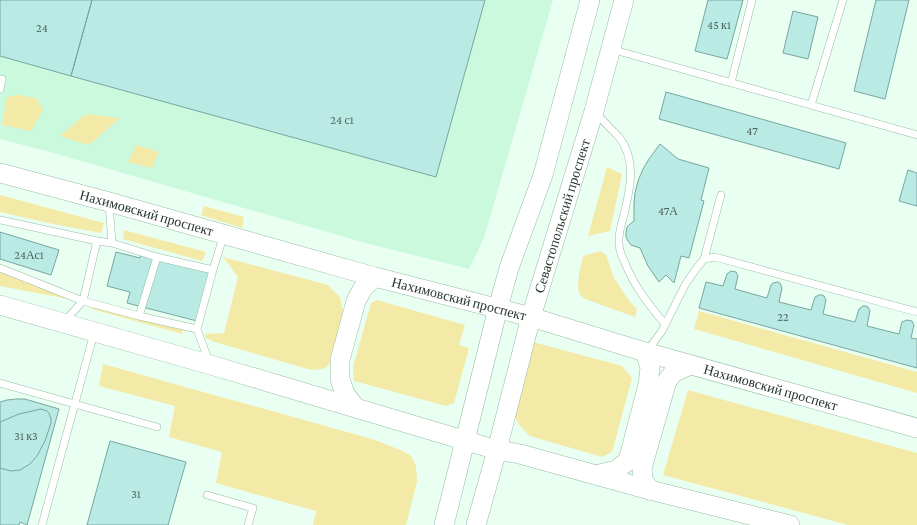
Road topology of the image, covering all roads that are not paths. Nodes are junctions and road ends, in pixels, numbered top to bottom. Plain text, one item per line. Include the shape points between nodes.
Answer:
1 (590, 0) edge
2 (624, 0) edge
3 (752, 0) edge
4 (843, 0) edge
5 (611, 49) junction
6 (0, 78) edge
7 (731, 83) junction
8 (0, 88) edge
9 (811, 105) junction
10 (594, 110) junction
11 (917, 135) edge
12 (0, 173) edge
13 (721, 195) dead end
14 (109, 202) junction
15 (0, 220) edge
16 (224, 234) junction
17 (97, 241) junction
18 (112, 243) junction
19 (157, 256) junction
20 (704, 259) junction
21 (0, 268) edge
22 (213, 270) junction
23 (375, 277) junction
24 (83, 300) junction
25 (0, 305) edge
26 (498, 308) junction
27 (917, 312) edge
28 (139, 316) junction
29 (531, 317) junction
30 (62, 324) junction
31 (665, 324) junction
32 (197, 329) junction
33 (94, 333) junction
34 (645, 352) junction
35 (211, 365) junction
36 (690, 365) junction
37 (0, 383) edge
38 (75, 404) junction
39 (356, 408) junction
40 (158, 427) dead end
41 (917, 428) edge
42 (465, 440) junction
43 (497, 450) junction
44 (596, 476) junction
45 (650, 490) junction
46 (207, 495) dead end
47 (42, 525) edge
48 (248, 525) edge
49 (444, 525) edge
50 (476, 525) edge
51 (790, 525) edge

1 - 26 main road via 543,175 509,268
2 - 5 main road, Севастопольский проспект
3 - 7 lane
4 - 9 lane
5 - 7 lane
5 - 10 main road, Севастопольский проспект
6 - 8 lane
7 - 9 lane
9 - 11 lane
10 - 29 main road, Севастопольский проспект
10 - 31 lane via 619,138 628,152 631,164 627,201 619,233 621,253 638,290
12 - 14 main road, Нахимовский проспект
13 - 20 lane
14 - 16 main road, Нахимовский проспект
14 - 18 lane
15 - 17 lane
16 - 22 lane
16 - 23 main road, Нахимовский проспект
17 - 18 lane
17 - 24 lane
18 - 19 lane
19 - 22 lane
19 - 28 lane
20 - 27 lane via 715,257
20 - 31 lane via 685,285
21 - 24 lane
22 - 32 lane
23 - 26 main road, Нахимовский проспект
23 - 39 main road via 356,301 340,360 340,379 345,394
24 - 28 lane
24 - 30 lane
25 - 30 main road
26 - 29 main road, Нахимовский проспект
26 - 42 main road
28 - 32 lane
29 - 34 main road, Нахимовский проспект
29 - 43 main road, Севастопольский проспект
30 - 33 main road
31 - 34 lane
32 - 35 lane
33 - 35 main road
33 - 38 lane
34 - 36 main road, Нахимовский проспект
34 - 44 main road via 650,367 648,385 628,461 616,470
35 - 39 main road
36 - 41 main road, Нахимовский проспект
36 - 45 main road via 673,373 668,381 642,468 643,480
37 - 38 lane
38 - 40 lane
38 - 47 lane
39 - 42 main road
42 - 43 main road
42 - 49 main road
43 - 44 main road
43 - 50 main road, Севастопольский проспект
44 - 45 main road
45 - 51 main road
46 - 48 lane via 253,508

